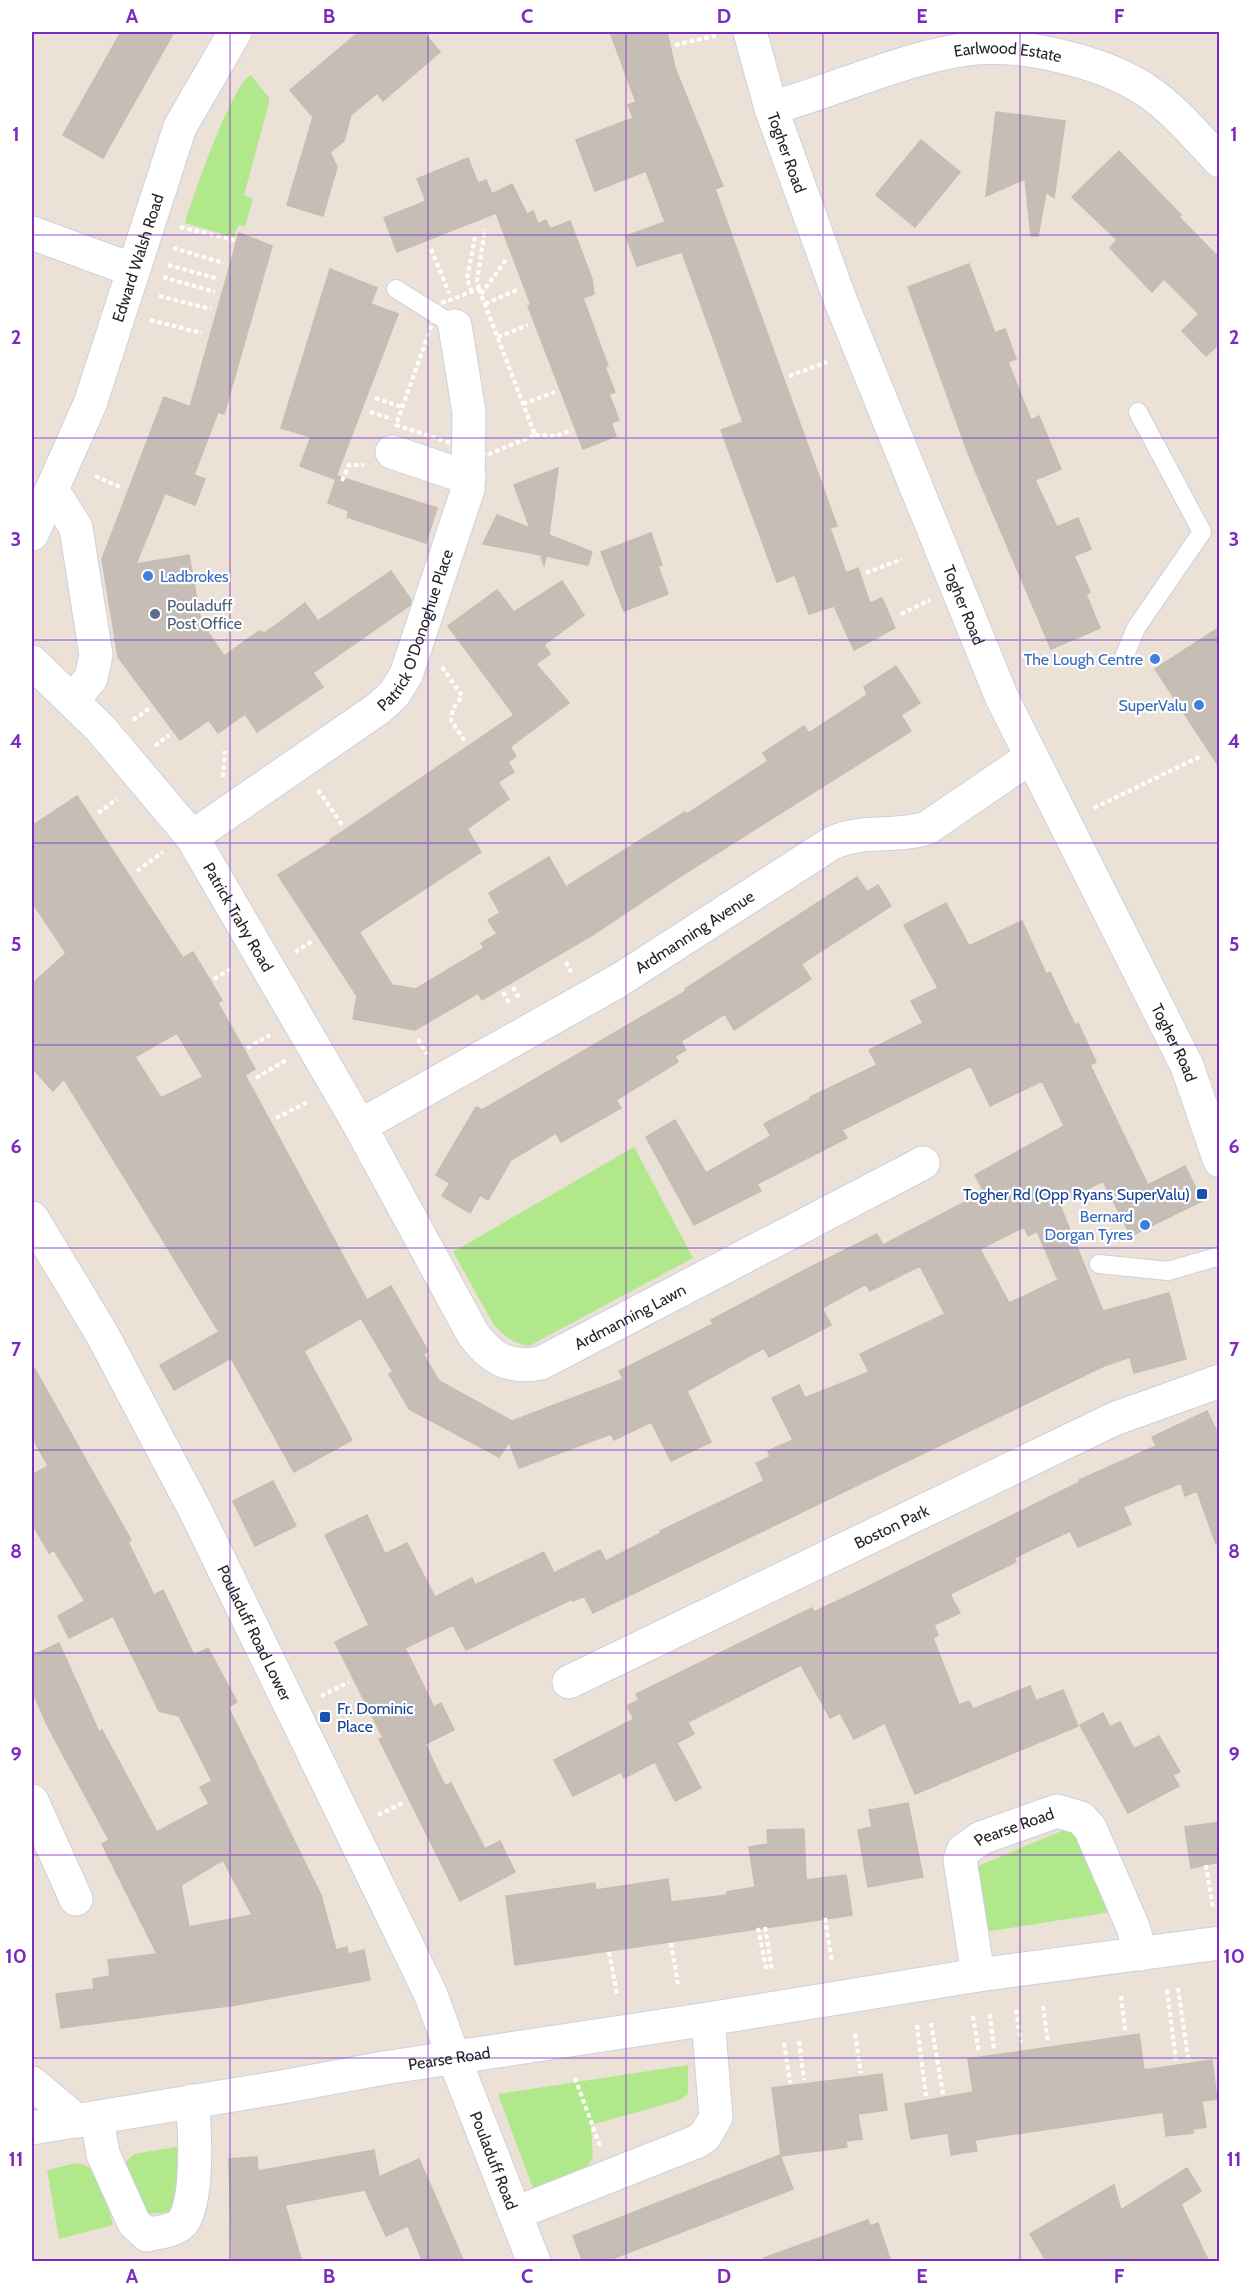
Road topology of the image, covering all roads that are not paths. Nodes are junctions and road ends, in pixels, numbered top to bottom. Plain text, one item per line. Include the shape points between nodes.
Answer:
1 (235, 32) edge
2 (750, 32) edge
3 (771, 108) junction
4 (1220, 160) edge
5 (32, 233) edge
6 (147, 273) junction
7 (396, 290) dead end
8 (453, 313) joint
9 (1138, 411) dead end
10 (395, 436) road end
11 (469, 478) junction
12 (53, 491) junction
13 (32, 534) edge
14 (1124, 657) dead end
15 (32, 662) edge
16 (73, 700) junction
17 (1031, 757) junction
18 (179, 844) junction
19 (360, 1126) junction
20 (1220, 1161) edge
21 (923, 1163) dead end
22 (402, 1204) joint
23 (32, 1218) edge
24 (1220, 1256) edge
25 (1099, 1264) dead end
26 (1220, 1381) edge
27 (569, 1682) dead end
28 (32, 1801) edge
29 (76, 1899) dead end
30 (1220, 1943) edge
31 (1141, 1954) junction
32 (978, 1975) junction
33 (708, 2019) junction
34 (454, 2058) junction
35 (32, 2083) edge
36 (192, 2101) junction
37 (87, 2119) junction
38 (32, 2128) edge
39 (516, 2213) junction
40 (534, 2262) edge

1 - 6 street, Edward Walsh Road via 180,127
2 - 3 street, Togher Road
3 - 4 street, Earlwood Estate via 925,58 969,48 1026,51 1072,60 1138,85 1163,103
3 - 17 street, Togher Road via 841,302 1002,698
5 - 6 street
6 - 12 street, Edward Walsh Road
7 - 8 lane
8 - 11 street, Patrick O'Donoghue Place via 469,412
9 - 14 lane via 1202,532 1136,628
10 - 11 street
11 - 18 street, Patrick O'Donoghue Place via 406,675 394,694
12 - 13 street, Edward Walsh Road
12 - 16 street via 76,528 96,656 91,678
15 - 16 street, Patrick Trahy Road
16 - 18 street, Patrick Trahy Road via 104,732
17 - 19 street, Ardmanning Avenue via 927,828 907,834 852,835 832,843 618,981
17 - 20 street, Togher Road via 1187,1066
18 - 19 street, Patrick Trahy Road
19 - 22 street, Patrick Trahy Road
21 - 22 street, Ardmanning Lawn via 541,1363 527,1365 494,1358 482,1347
23 - 34 street, Pouladuff Road Lower via 102,1334 195,1510 431,1995
24 - 25 lane via 1168,1271
26 - 27 street, Boston Park via 1114,1419
28 - 29 street
30 - 31 street, Pearse Road
31 - 32 street, Pearse Road
31 - 32 street, Pearse Road via 1090,1828 1081,1818 1057,1810 981,1838 963,1851 960,1860
32 - 33 street, Pearse Road
33 - 34 street, Pearse Road
33 - 39 street via 716,2117 705,2136
34 - 36 street, Pearse Road
34 - 39 street, Pouladuff Road
35 - 37 street
36 - 37 street, Pearse Road
36 - 37 street via 196,2153 186,2217 178,2227 147,2235 134,2223
37 - 38 street, Pearse Road
39 - 40 street, Pouladuff Road

